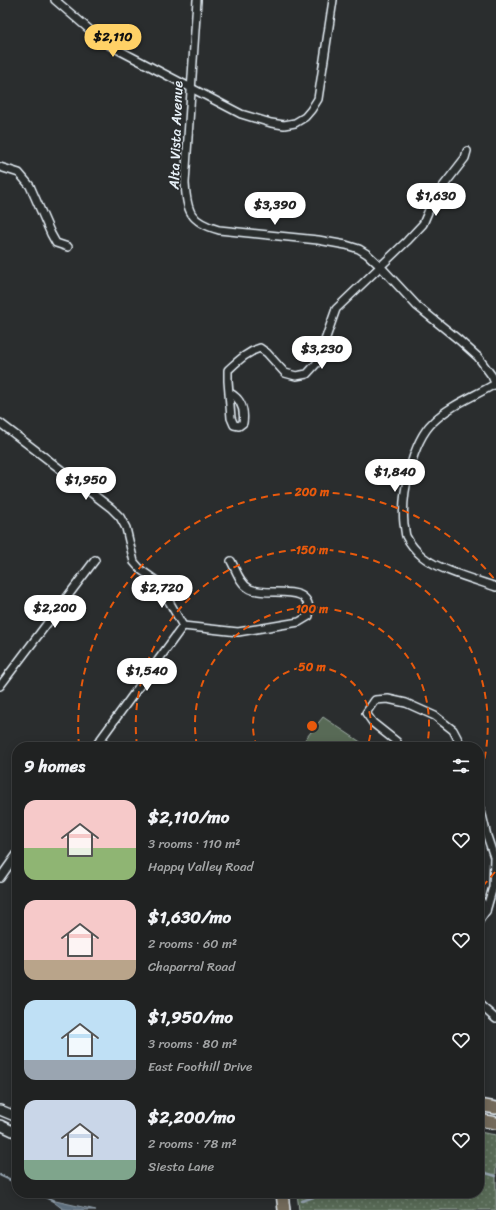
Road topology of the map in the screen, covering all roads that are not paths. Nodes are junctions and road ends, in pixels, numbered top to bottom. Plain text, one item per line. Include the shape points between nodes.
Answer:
1 (55, 0) edge
2 (196, 0) edge
3 (333, 0) edge
4 (190, 88) junction
5 (468, 151) dead end
6 (0, 167) edge
7 (68, 247) dead end
8 (380, 266) junction
9 (496, 385) edge
10 (230, 393) dead end
11 (0, 424) edge
12 (95, 560) dead end
13 (231, 561) dead end
14 (496, 587) edge
15 (183, 626) junction
16 (0, 686) edge
17 (99, 742) edge
18 (397, 742) edge
19 (459, 742) edge
20 (484, 823) edge
21 (12, 861) edge
22 (0, 878) edge
23 (484, 907) edge
24 (486, 911) junction
25 (484, 914) edge
26 (484, 1008) edge
27 (496, 1019) edge
28 (484, 1106) edge
29 (496, 1108) edge
30 (0, 1110) edge
31 (12, 1115) edge
32 (484, 1121) edge
33 (496, 1123) edge
34 (0, 1125) edge
35 (12, 1131) edge
36 (283, 1198) edge
37 (284, 1210) edge

1 - 4 street via 109,45
2 - 4 street, Alta Vista Avenue
3 - 4 street via 318,99 305,117 295,123 284,125 271,123 241,114
4 - 8 street, Alta Vista Avenue via 185,184 186,202 194,219 219,230 346,245 359,249
5 - 8 street via 434,198 423,224
6 - 7 street via 19,174 30,186 56,243
8 - 9 street, Alta Vista Avenue via 417,306 478,357
8 - 10 street via 336,309 316,362 307,374 296,376 285,373 268,353 260,348 253,350 228,370
9 - 14 street via 446,411 423,434 412,458 403,512 406,535 415,550 424,558 436,565
11 - 15 street via 120,517 126,528 134,562 158,582
12 - 16 street
13 - 15 street via 243,583 250,589 299,594 308,600 310,616 300,622 238,632
15 - 17 street
18 - 19 street via 372,723 366,713 375,700 388,699 406,703 435,716 453,730
20 - 24 street via 494,857 493,887
21 - 22 street
23 - 24 street
24 - 25 street
26 - 27 street
28 - 29 main road
30 - 31 main road
32 - 33 main road
34 - 35 main road
36 - 37 main road

